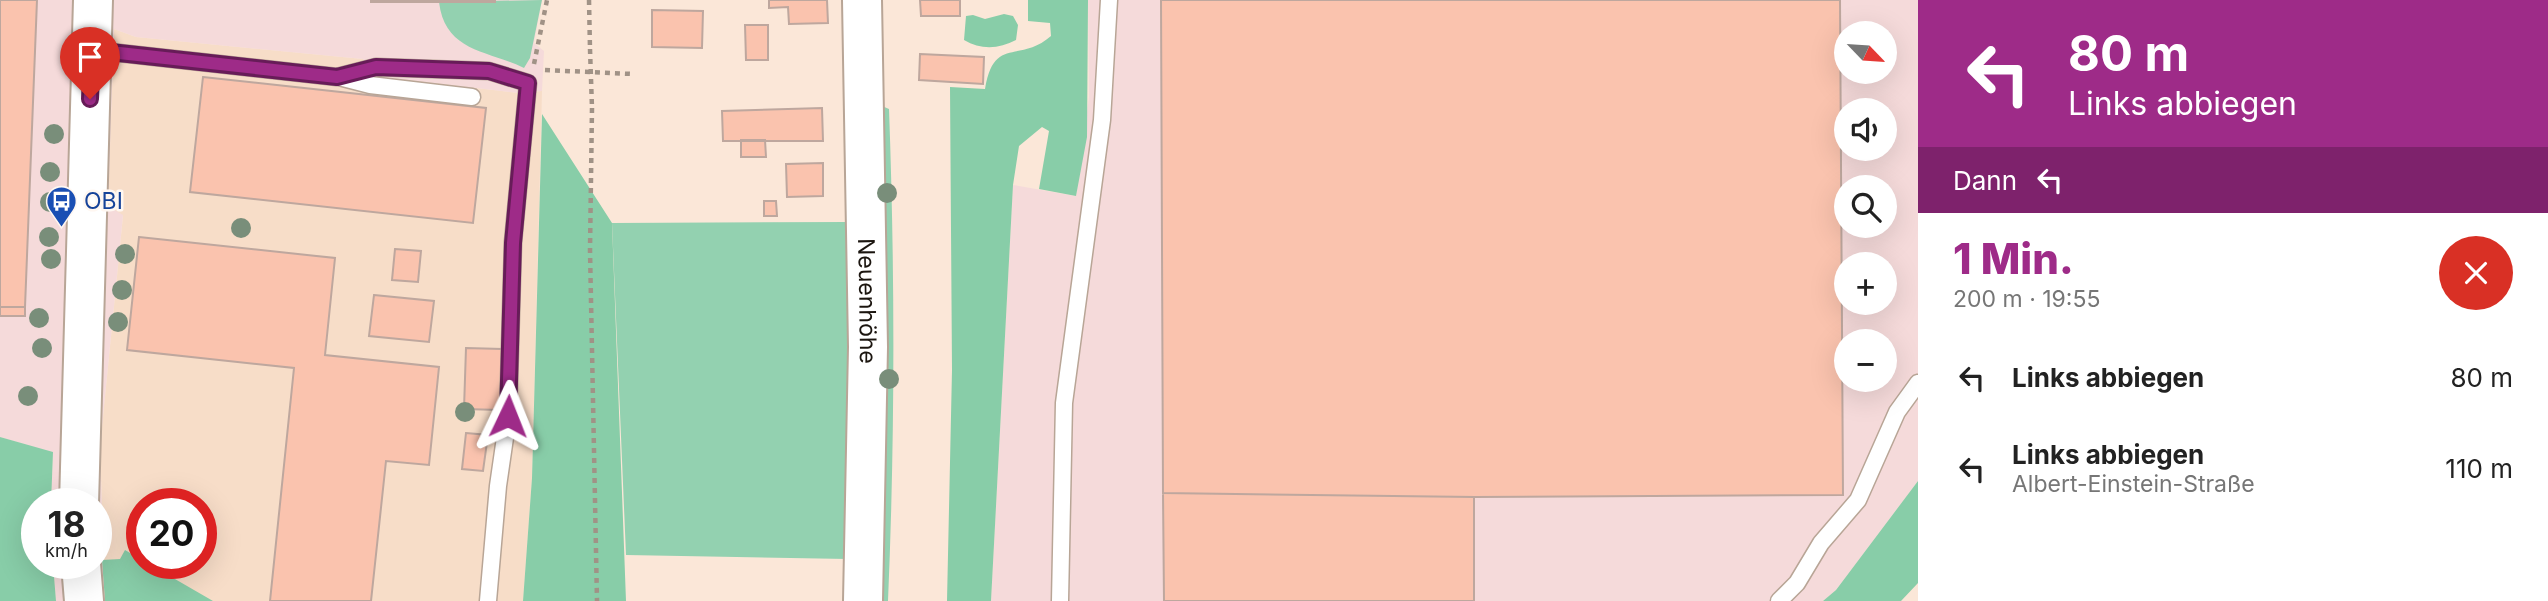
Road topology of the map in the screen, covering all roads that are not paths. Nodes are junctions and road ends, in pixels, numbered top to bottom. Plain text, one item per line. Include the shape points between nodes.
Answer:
1 (93, 0) edge
2 (862, 0) edge
3 (1108, 0) edge
4 (92, 50) junction
5 (337, 77) junction
6 (472, 97) dead end
7 (1918, 383) edge
8 (79, 488) edge
9 (83, 579) edge
10 (85, 601) edge
11 (488, 601) edge
12 (863, 601) edge
13 (1060, 601) edge
14 (1779, 601) edge

1 - 4 main road
2 - 12 main road, Neuenhöhe via 868,348
3 - 13 lane via 1102,120 1064,403
4 - 5 lane
4 - 8 main road
5 - 6 lane
5 - 11 lane via 376,67 489,71 528,83 513,243 508,416
7 - 14 lane via 1897,412 1857,500
9 - 10 main road

